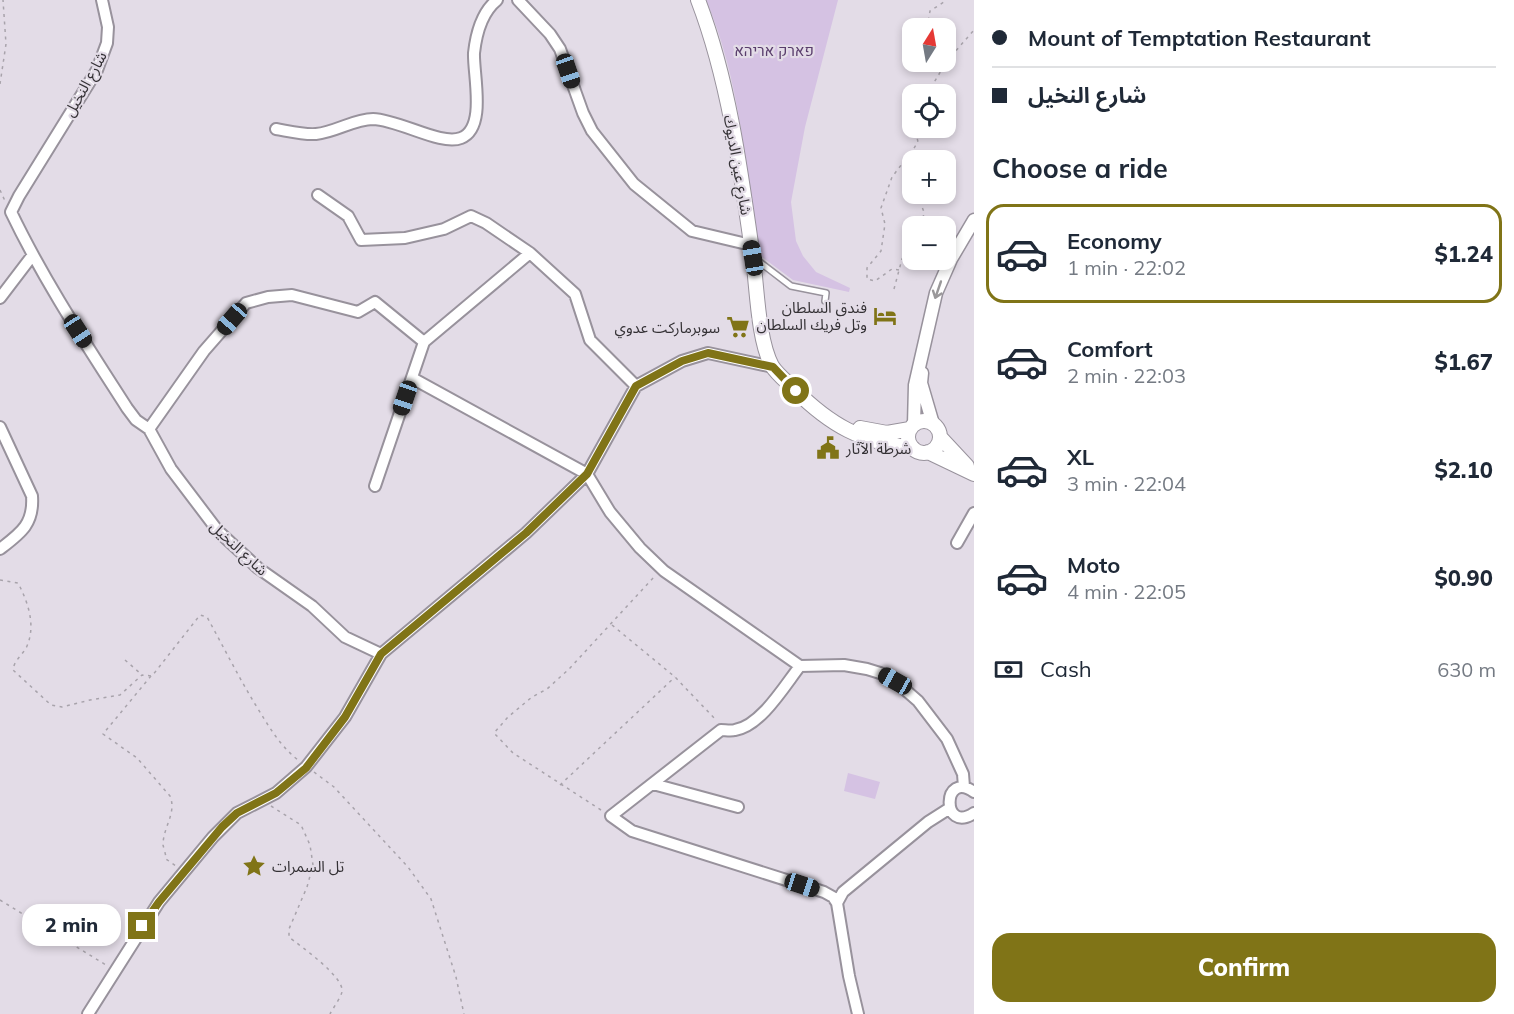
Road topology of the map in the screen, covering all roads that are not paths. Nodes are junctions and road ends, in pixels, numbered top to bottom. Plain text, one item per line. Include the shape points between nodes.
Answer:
1 (102, 0) edge
2 (497, 0) edge
3 (518, 0) edge
4 (698, 0) edge
5 (276, 129) dead end
6 (318, 195) dead end
7 (974, 220) edge
8 (752, 251) junction
9 (530, 253) junction
10 (32, 256) junction
11 (0, 298) edge
12 (825, 301) dead end
13 (424, 342) junction
14 (923, 354) junction
15 (773, 367) junction
16 (412, 378) junction
17 (636, 386) junction
18 (814, 408) junction
19 (0, 427) edge
20 (912, 427) junction
21 (149, 429) junction
22 (936, 430) junction
23 (913, 448) junction
24 (928, 452) junction
25 (974, 472) edge
26 (587, 474) junction
27 (375, 486) dead end
28 (974, 513) edge
29 (957, 543) dead end
30 (0, 549) edge
31 (381, 654) junction
32 (800, 666) junction
33 (653, 784) junction
34 (969, 789) edge
35 (738, 807) dead end
36 (950, 808) junction
37 (974, 813) edge
38 (837, 903) junction
39 (88, 1014) edge
40 (858, 1014) edge

1 - 10 street, شارع النخيل via 108,27 100,62 11,212
2 - 5 street via 477,34 475,123 464,138 440,139 398,123 370,119 315,135
3 - 8 street via 560,49 588,122 634,184 692,231
4 - 8 main road, شارع عين الديوك via 723,82
6 - 9 street via 348,216 361,240 405,238 444,229 471,216
7 -> 14 street via 936,293
8 - 12 lane via 791,286 826,293
8 - 15 main road, شارع عين الديوك via 761,324
9 - 13 street
9 - 17 street via 575,294 590,340
10 - 11 street
10 - 21 street, شارع النخيل via 127,408
13 - 16 street
13 - 21 street via 375,302 358,312 292,295 246,303 204,351
14 - 20 street via 915,385
14 - 22 street via 921,383
15 - 17 street via 708,353 682,361
15 - 18 main road
16 - 26 street
16 - 27 street
17 - 26 street
18 - 20 main road via 872,432 887,434
18 - 23 main road via 861,437
19 - 30 street via 32,496 33,507 22,532
20 - 22 main road via 923,421
20 - 23 main road via 908,439
21 - 31 street, شارع النخيل via 171,469 218,531 345,637
22 - 24 main road via 937,446
22 - 25 main road
23 - 24 main road
24 - 25 main road
26 - 31 street via 526,533
26 - 32 street via 610,512 662,569
28 - 29 street
31 - 39 street via 345,717 306,768 276,793 237,813 153,910
32 - 33 street via 761,715 736,730 721,729
32 - 34 street via 867,669 895,681 918,701 946,739
33 - 35 street
33 - 38 street via 611,816 632,831 824,892
34 - 36 street via 951,794
36 - 37 street via 961,817
36 - 38 street via 843,892
38 - 40 street

